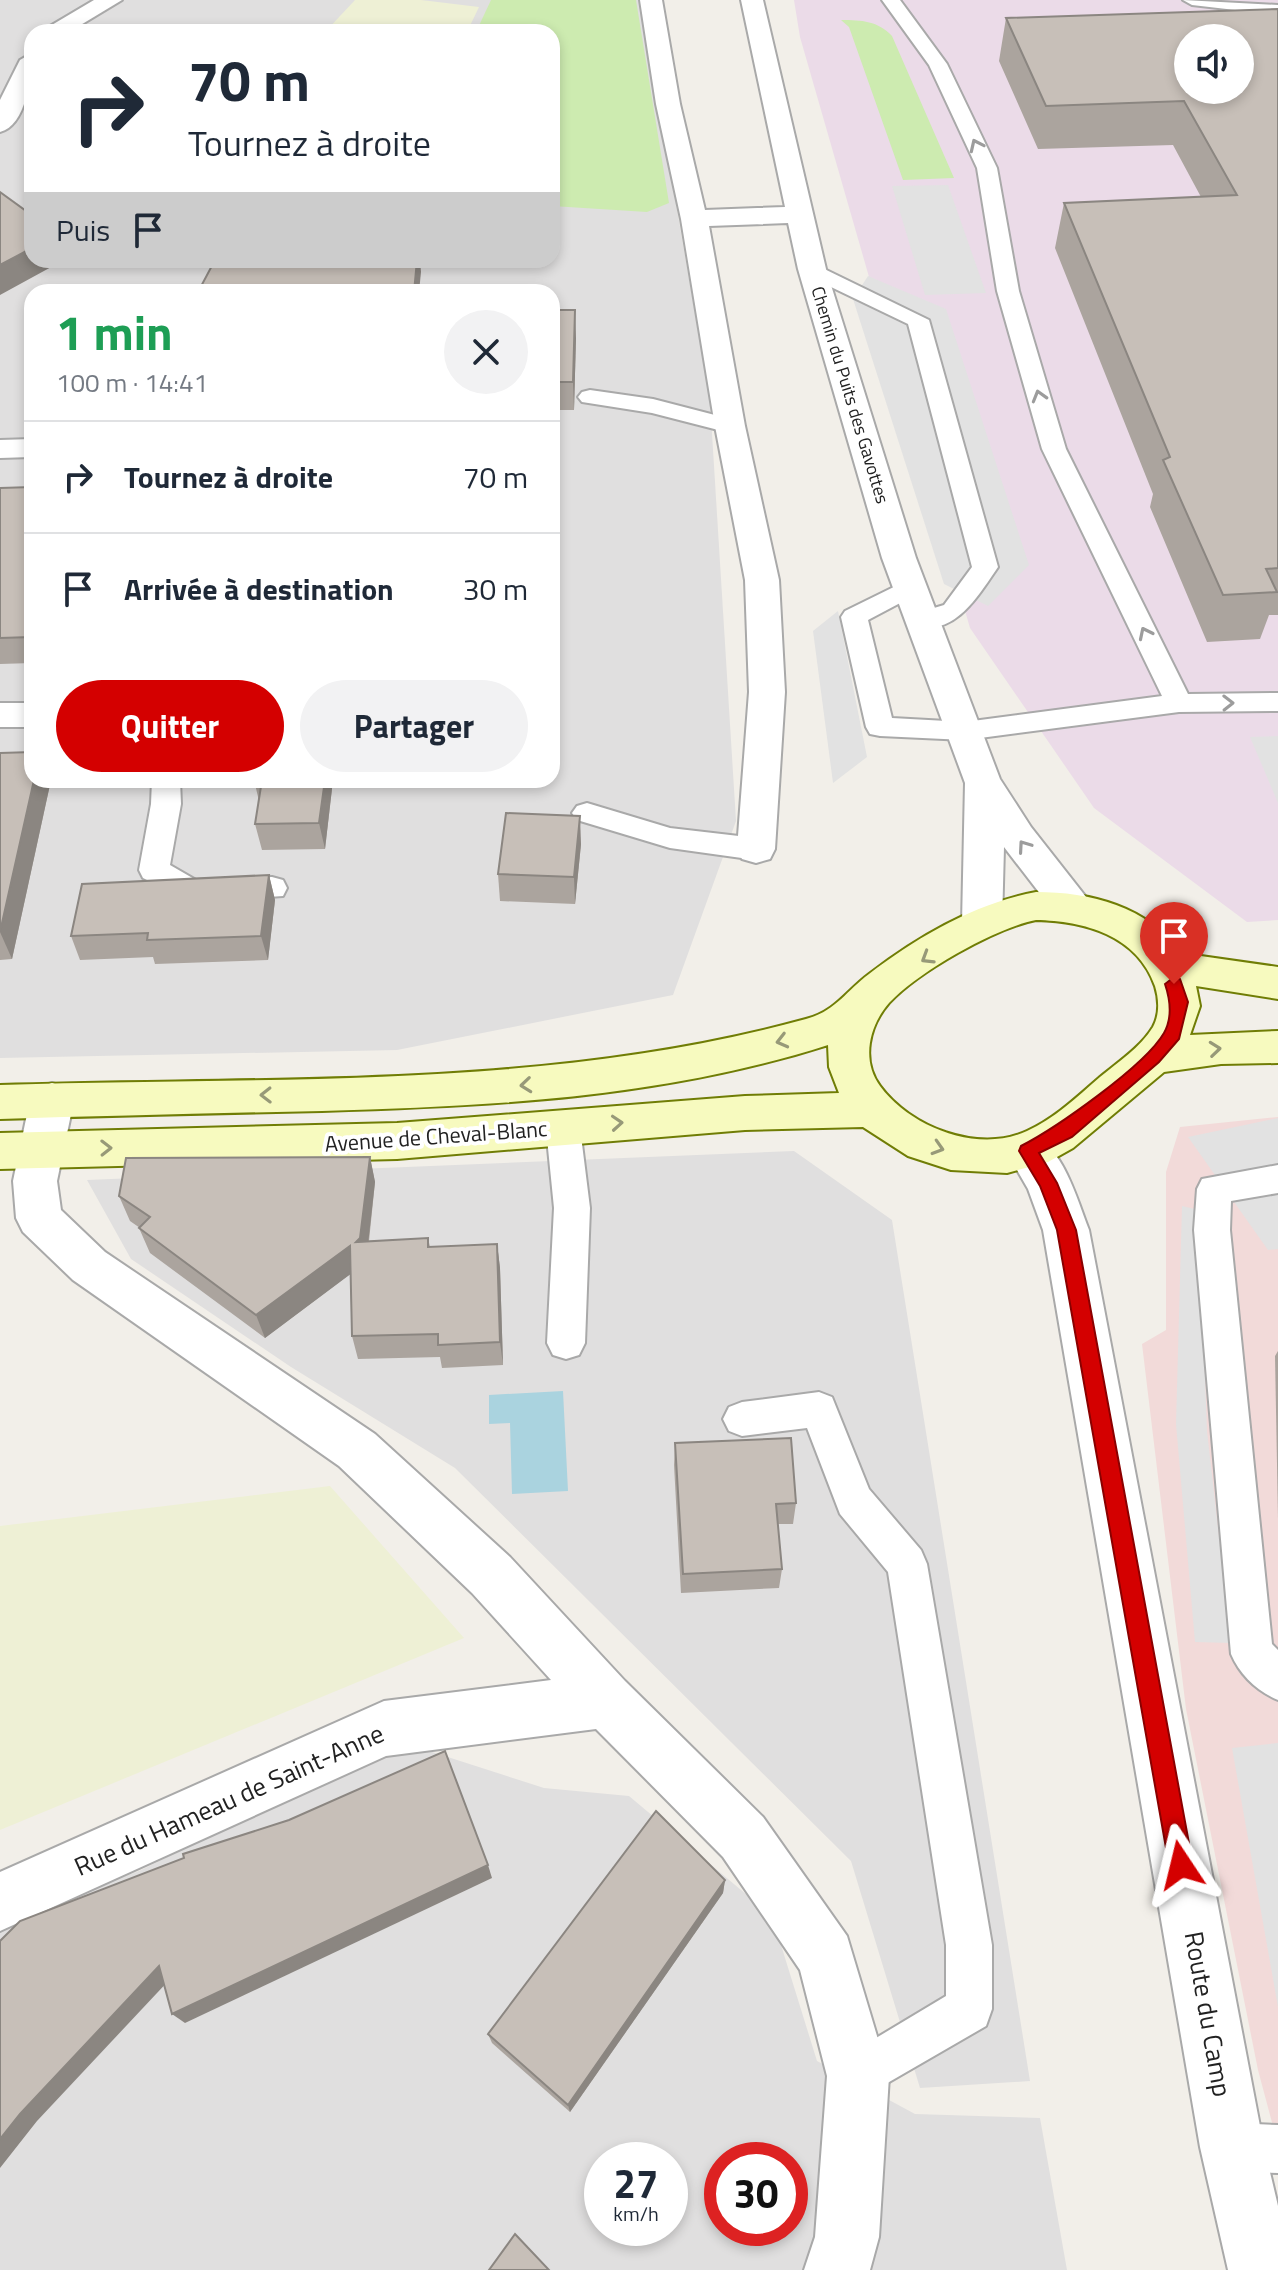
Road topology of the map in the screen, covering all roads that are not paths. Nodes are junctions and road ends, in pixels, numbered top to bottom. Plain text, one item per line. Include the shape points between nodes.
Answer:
1 (111, 0) edge
2 (651, 0) edge
3 (752, 0) edge
4 (891, 0) edge
5 (1192, 0) edge
6 (1278, 10) edge
7 (67, 24) edge
8 (24, 76) edge
9 (0, 125) edge
10 (800, 214) junction
11 (694, 219) junction
12 (812, 269) junction
13 (590, 397) dead end
14 (730, 426) junction
15 (24, 448) edge
16 (0, 449) edge
17 (910, 587) junction
18 (923, 620) junction
19 (1278, 702) edge
20 (1179, 703) junction
21 (0, 715) edge
22 (24, 715) edge
23 (965, 731) junction
24 (982, 780) junction
25 (166, 788) edge
26 (587, 813) dead end
27 (756, 849) joint
28 (272, 888) edge
29 (1072, 907) junction
30 (982, 923) junction
31 (1168, 966) junction
32 (1278, 983) edge
33 (855, 1015) junction
34 (1278, 1047) edge
35 (1153, 1057) junction
36 (0, 1102) edge
37 (872, 1109) junction
38 (563, 1128) junction
39 (31, 1134) edge
40 (1028, 1151) junction
41 (1278, 1179) edge
42 (566, 1343) dead end
43 (742, 1419) dead end
44 (1278, 1679) edge
45 (606, 1700) junction
46 (0, 1902) edge
47 (858, 2076) junction
48 (1255, 2148) edge
49 (837, 2270) edge
50 (1261, 2270) edge

1 - 7 street
2 - 11 street
3 - 10 street, Chemin du Puits des Gavottes
20 -> 4 lane via 1054,449 1008,291 987,168 938,64
5 - 6 lane
8 - 9 street
10 - 11 street
10 - 12 street, Chemin du Puits des Gavottes
11 - 14 street
12 - 17 street, Chemin du Puits des Gavottes
12 - 18 lane via 918,320 985,567 953,611
13 - 14 lane
14 - 27 street via 762,580 767,692
15 - 16 street
17 - 18 street, Chemin du Puits des Gavottes
17 - 23 lane via 854,617 880,727
18 - 23 street, Chemin du Puits des Gavottes
20 -> 19 lane
20 - 23 lane
21 - 22 street
23 - 24 street, Chemin du Puits des Gavottes
29 -> 24 street, Chemin du Puits des Gavottes via 1017,837
24 - 30 street, Chemin du Puits des Gavottes
25 - 28 lane via 154,870 191,891
26 - 27 lane via 670,838
29 - 30 main road, Avenue de Cheval-Blanc via 1030,906
29 - 31 main road, Avenue de Cheval-Blanc via 1121,923 1150,944
30 -> 33 main road, Avenue de Cheval-Blanc via 880,988
31 - 32 main road
31 - 35 main road, Avenue de Cheval-Blanc via 1180,1002 1173,1034
33 - 37 main road, Avenue de Cheval-Blanc via 849,1065
33 -> 39 main road, Avenue de Cheval-Blanc via 814,1033 634,1074
35 -> 34 main road
35 - 40 main road, Avenue de Cheval-Blanc via 1066,1131
36 - 39 main road, Avenue de Cheval-Blanc
38 -> 37 main road, Avenue de Cheval-Blanc
37 -> 40 main road, Avenue de Cheval-Blanc via 906,1136 939,1149 976,1156
39 -> 38 main road, Avenue de Cheval-Blanc via 397,1141
38 - 42 lane via 572,1208
39 - 45 street via 39,1218 89,1266 357,1450 491,1575
40 - 48 street, Route du Camp via 1048,1183 1066,1230
41 - 44 lane via 1214,1189 1212,1230 1252,1654
43 - 47 lane via 819,1409 854,1501 907,1564 969,1945 969,2009
45 - 46 street, Rue du Hameau de Saint-Anne via 384,1729
45 - 47 street via 743,1837 826,1957
47 - 49 street via 847,2237
48 - 50 street, Route du Camp

